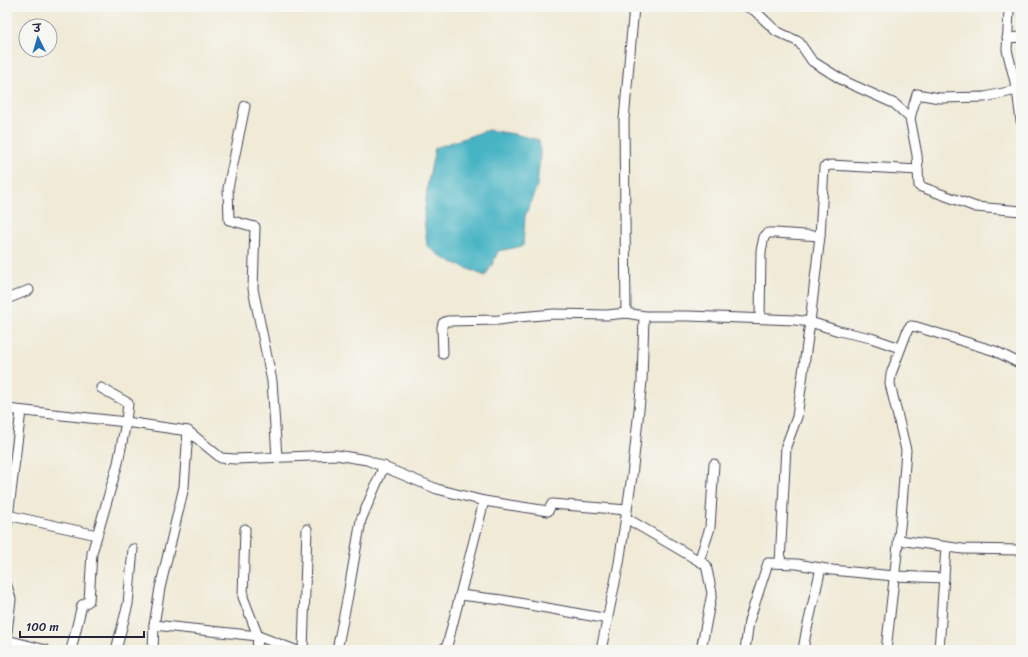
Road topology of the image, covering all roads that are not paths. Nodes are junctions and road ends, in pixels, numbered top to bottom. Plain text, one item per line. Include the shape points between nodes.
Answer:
1 (634, 7) edge
2 (747, 7) edge
3 (1010, 7) edge
4 (1007, 38) junction
5 (1021, 38) edge
6 (1017, 90) junction
7 (245, 106) dead end
8 (910, 118) junction
9 (1021, 121) edge
10 (918, 170) junction
11 (1021, 211) edge
12 (820, 236) junction
13 (29, 290) dead end
14 (7, 299) edge
15 (626, 313) junction
16 (644, 316) junction
17 (760, 318) junction
18 (810, 322) junction
19 (900, 348) junction
20 (443, 354) dead end
21 (1021, 364) edge
22 (101, 388) dead end
23 (7, 409) edge
24 (21, 410) junction
25 (126, 422) junction
26 (188, 431) junction
27 (277, 457) junction
28 (714, 464) dead end
29 (384, 466) junction
30 (484, 501) junction
31 (626, 514) junction
32 (7, 518) edge
33 (245, 529) dead end
34 (307, 529) dead end
35 (97, 535) junction
36 (899, 540) junction
37 (946, 547) junction
38 (133, 549) dead end
39 (1021, 550) edge
40 (700, 562) junction
41 (780, 563) junction
42 (821, 568) junction
43 (894, 576) junction
44 (944, 578) junction
45 (7, 586) edge
46 (460, 595) junction
47 (608, 619) junction
48 (154, 625) junction
49 (7, 632) edge
50 (258, 636) junction
51 (7, 640) edge
52 (46, 650) edge
53 (71, 650) edge
54 (116, 650) edge
55 (153, 650) edge
56 (257, 650) edge
57 (295, 650) edge
58 (303, 650) edge
59 (337, 650) edge
60 (441, 650) edge
61 (601, 650) edge
62 (701, 650) edge
63 (745, 650) edge
64 (803, 650) edge
65 (886, 650) edge
66 (939, 650) edge

1 - 15 street via 624,120
2 - 8 street via 754,10 776,31 799,42 812,61 844,81 895,104
3 - 4 street
4 - 5 street
4 - 6 street via 1007,50
6 - 8 street via 985,97 939,98 917,94
6 - 9 street
7 - 27 street via 228,188 229,220 255,227 253,289 272,381
8 - 10 street
10 - 11 street via 919,186 976,207
10 - 12 street via 831,165 824,167
12 - 17 street via 768,233 764,237 761,251
12 - 18 street
13 - 14 street
15 - 16 street
15 - 20 street via 447,321 442,326
16 - 17 street
16 - 31 street via 642,381
17 - 18 street
18 - 19 street
18 - 41 street via 797,417 786,446
19 - 21 street via 908,329 912,326 995,351
19 - 36 street via 890,384 906,450
22 - 25 street via 128,403
23 - 24 street
24 - 25 street
24 - 32 street
25 - 26 street
25 - 35 street via 118,463
26 - 27 street via 221,458
26 - 48 street via 184,487
27 - 29 street via 336,455 367,460
28 - 40 street via 710,528
29 - 30 street via 437,488
29 - 59 street via 361,520
30 - 31 street via 548,511 552,504
30 - 46 street
31 - 40 street
31 - 47 street
32 - 35 street
33 - 50 street via 243,597
34 - 58 street
35 - 53 street via 92,553 89,601 82,605
36 - 37 street
36 - 43 street
37 - 39 street
37 - 44 street
38 - 54 street via 128,604
40 - 62 street via 706,565 712,593
41 - 42 street
41 - 63 street via 768,563 749,621
42 - 43 street
42 - 64 street
43 - 44 street
43 - 65 street
44 - 66 street
45 - 49 street via 11,599
46 - 47 street
46 - 60 street via 447,646
47 - 61 street
48 - 50 street
48 - 55 street
50 - 56 street
50 - 57 street
51 - 52 street

